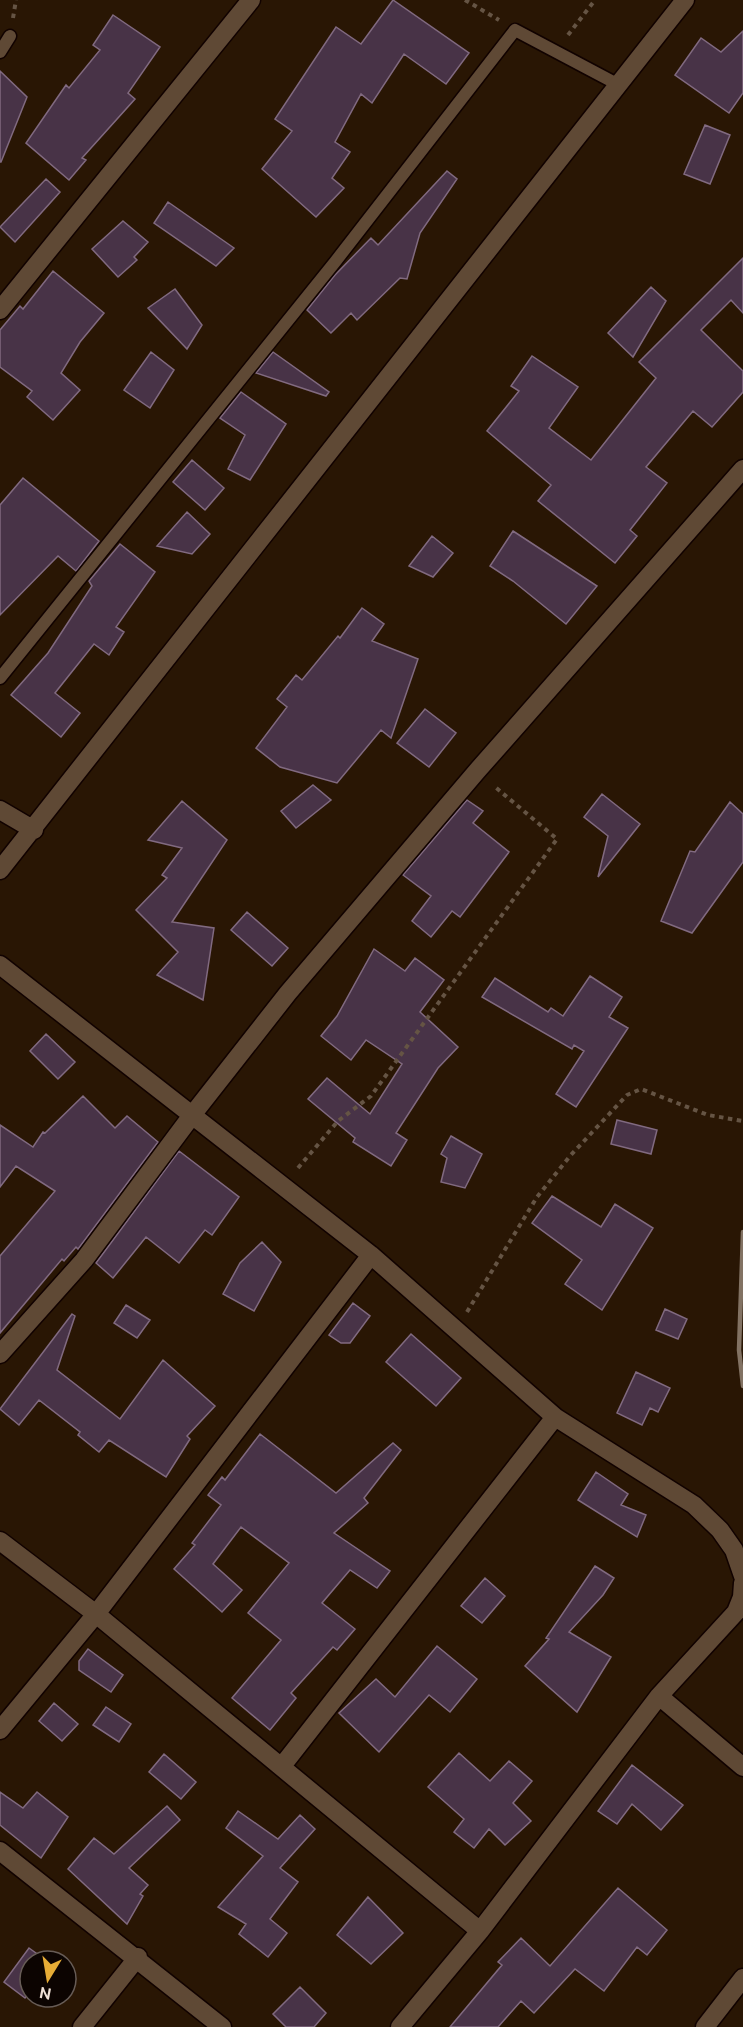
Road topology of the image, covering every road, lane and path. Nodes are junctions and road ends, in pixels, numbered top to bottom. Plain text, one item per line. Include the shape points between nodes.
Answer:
1 (251, 0) edge
2 (465, 0) edge
3 (595, 0) edge
4 (685, 0) edge
5 (515, 30) junction
6 (10, 36) dead end
7 (555, 51) junction
8 (0, 52) edge
9 (617, 84) junction
10 (4, 297) edge
11 (743, 469) edge
12 (0, 678) edge
13 (477, 771) junction
14 (0, 810) edge
15 (34, 830) junction
16 (0, 870) edge
17 (0, 965) edge
18 (193, 1114) junction
19 (743, 1121) edge
20 (284, 1189) junction
21 (372, 1255) junction
22 (456, 1331) junction
23 (0, 1354) edge
24 (555, 1418) junction
25 (0, 1541) edge
26 (743, 1576) edge
27 (743, 1583) edge
28 (96, 1614) junction
29 (659, 1696) junction
30 (0, 1730) edge
31 (282, 1766) junction
32 (743, 1767) edge
33 (0, 1851) edge
34 (480, 1931) junction
35 (138, 1957) junction
36 (743, 1978) edge
37 (82, 2027) edge
38 (222, 2027) edge
39 (400, 2027) edge
40 (705, 2027) edge

1 - 10 street
2 - 5 path
3 - 7 path
4 - 9 street
5 - 7 lane
5 - 12 lane via 335,262
6 - 8 lane
7 - 9 lane
9 - 15 street
11 - 13 street
13 - 18 street via 288,993
13 - 20 path via 557,839 372,1096 338,1121
14 - 15 street
15 - 16 street
17 - 18 street
18 - 20 street
18 - 23 street via 84,1260
19 - 22 path via 708,1114 641,1089 627,1095 537,1197
20 - 21 street
21 - 22 street
21 - 28 street
22 - 24 street
24 - 26 street via 694,1505 734,1550
24 - 31 street
25 - 28 street
27 - 29 street via 736,1612
28 - 30 street
28 - 31 street
29 - 32 street
29 - 34 street
31 - 34 street
33 - 35 street
34 - 39 street
35 - 37 street
35 - 38 street
36 - 40 street

